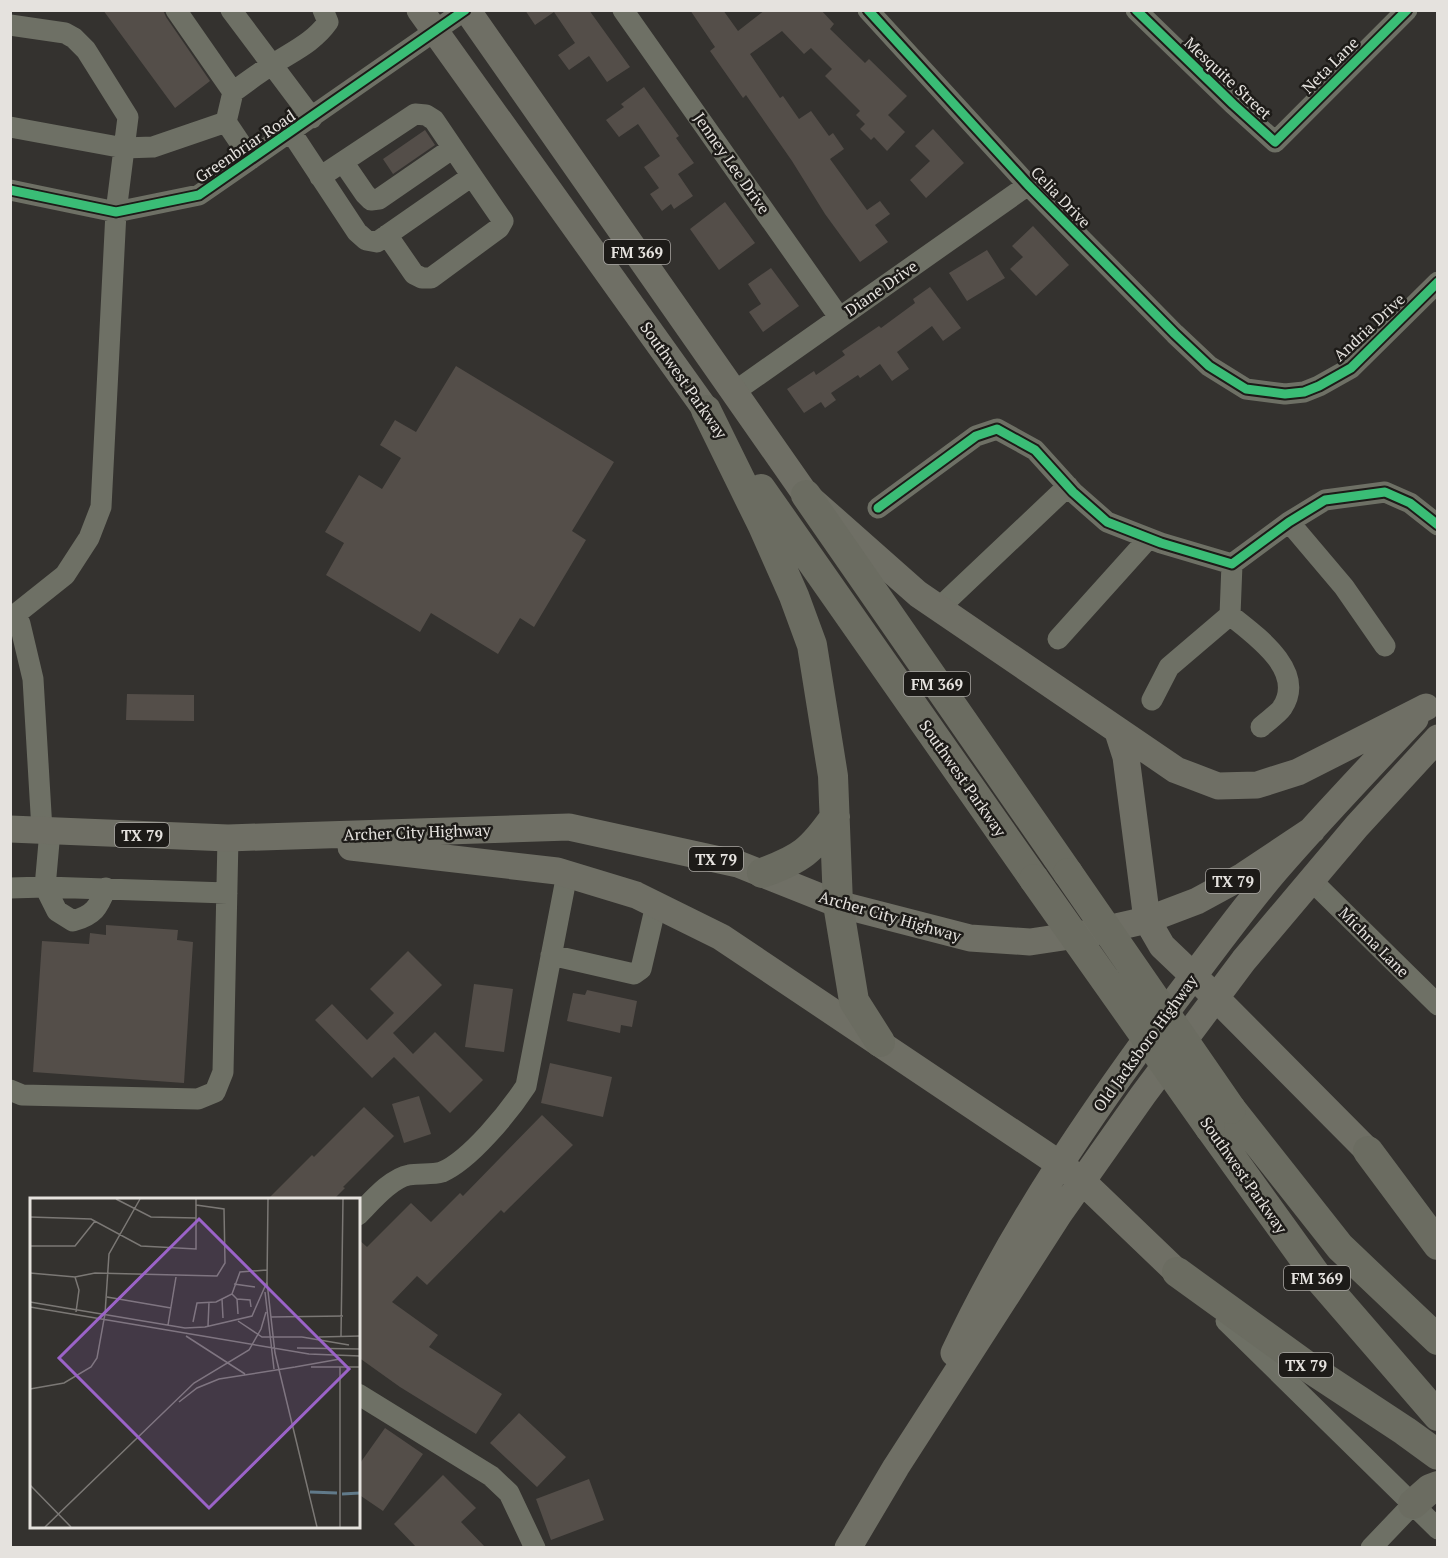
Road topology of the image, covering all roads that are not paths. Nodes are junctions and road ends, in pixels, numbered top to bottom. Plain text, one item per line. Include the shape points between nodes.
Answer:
1 (176, 10) edge
2 (231, 10) edge
3 (323, 10) edge
4 (420, 10) edge
5 (466, 10) edge
6 (623, 10) edge
7 (868, 10) edge
8 (1136, 10) edge
9 (1407, 10) edge
10 (10, 25) edge
11 (436, 32) junction
12 (272, 64) junction
13 (233, 92) junction
14 (312, 118) junction
15 (226, 122) junction
16 (10, 128) edge
17 (291, 132) junction
18 (1275, 142) joint
19 (124, 148) junction
20 (453, 148) junction
21 (251, 159) junction
22 (343, 162) junction
23 (472, 176) junction
24 (320, 177) junction
25 (1028, 185) junction
26 (10, 190) edge
27 (116, 212) junction
28 (609, 213) junction
29 (579, 233) junction
30 (387, 235) junction
31 (1437, 282) edge
32 (839, 317) junction
33 (1246, 390) joint
34 (734, 392) junction
35 (706, 410) junction
36 (1068, 486) junction
37 (806, 495) junction
38 (878, 508) dead end
39 (1288, 522) junction
40 (1437, 525) edge
41 (1148, 538) junction
42 (1232, 564) junction
43 (939, 608) junction
44 (13, 615) edge
45 (1230, 615) junction
46 (1058, 639) dead end
47 (1385, 646) dead end
48 (1152, 700) dead end
49 (1432, 701) edge
50 (1261, 727) dead end
51 (1118, 732) junction
52 (1437, 738) edge
53 (835, 817) junction
54 (10, 829) edge
55 (46, 830) junction
56 (1312, 830) junction
57 (273, 837) junction
58 (228, 838) junction
59 (762, 873) junction
60 (567, 874) junction
61 (1311, 880) junction
62 (45, 887) junction
63 (10, 888) edge
64 (106, 888) junction
65 (227, 893) junction
66 (838, 904) junction
67 (656, 905) junction
68 (1147, 920) junction
69 (551, 955) junction
70 (1194, 976) junction
71 (1216, 998) junction
72 (1437, 1005) edge
73 (880, 1042) junction
74 (10, 1090) edge
75 (1221, 1119) junction
76 (1368, 1151) junction
77 (1072, 1173) junction
78 (360, 1213) edge
79 (1437, 1219) edge
80 (1437, 1245) edge
81 (1177, 1272) junction
82 (1437, 1340) edge
83 (360, 1395) edge
84 (1437, 1416) edge
85 (1437, 1455) edge
86 (1437, 1486) edge
87 (1413, 1504) junction
88 (1437, 1529) edge
89 (535, 1548) edge
90 (848, 1548) edge
91 (1371, 1548) edge

1 - 13 street
2 - 12 street
3 - 12 street via 328,22 319,35
4 - 11 main road, Southwest Parkway / FM 369
5 - 11 street, Greenbriar Road
5 - 28 main road, Southwest Parkway / FM 369
6 - 32 street, Jenney Lee Drive
7 - 25 street, Celia Drive
8 - 18 street, Mesquite Street
9 - 18 street, Neta Lane
10 - 19 street via 65,33 86,50 128,117
11 - 14 street, Greenbriar Road
11 - 29 main road, Southwest Parkway / FM 369
12 - 13 street
12 - 14 street
13 - 15 street
14 - 17 street, Greenbriar Road
15 - 19 street via 153,147
15 - 21 street
16 - 19 street
17 - 21 street, Greenbriar Road
17 - 24 street
19 - 27 street
20 - 22 street via 434,120 415,114
20 - 22 street via 379,199 371,200 365,194
20 - 23 street
21 - 27 street, Greenbriar Road via 199,195
22 - 24 street
23 - 30 street
23 - 30 street via 503,222 431,278 414,274
24 - 30 street via 366,240 377,242
25 - 32 street, Diane Drive
25 - 33 street, Celia Drive via 1209,366
26 - 27 street, Greenbriar Road
27 - 44 street via 101,507 89,538 65,575
28 - 29 main road
28 - 34 main road, Southwest Parkway / FM 369
29 - 35 main road, Southwest Parkway / FM 369
31 - 33 street, Andria Drive via 1351,368 1304,392
32 - 34 street, Diane Drive
34 - 37 main road, Southwest Parkway / FM 369
35 - 53 highway via 785,576 812,645 833,776
35 - 75 highway, Southwest Parkway / FM 369, bridge via 1034,879
36 - 38 street via 1035,450 997,429 976,436
36 - 41 street via 1107,522
36 - 43 street
37 - 43 main road
37 - 75 highway, Southwest Parkway / FM 369, bridge via 1068,873
39 - 40 street via 1325,500 1385,492 1410,503
39 - 42 street
39 - 47 street via 1344,587
41 - 42 street
41 - 46 street
42 - 45 street
43 - 51 main road
44 - 55 street via 20,624 33,679
45 - 48 street via 1169,667
45 - 50 street via 1260,639 1281,663 1289,688 1282,708
49 - 51 main road via 1298,772 1257,785 1218,786 1176,770
49 - 56 main road, Old Jacksboro Highway
51 - 68 main road via 1126,757
52 - 61 main road, Old Jacksboro Highway
53 - 59 highway via 817,843 792,862
53 - 66 highway
54 - 55 main road, Archer City Highway / TX 79
55 - 58 main road, Archer City Highway / TX 79
55 - 62 street
56 - 68 main road, Archer City Highway / TX 79 via 1243,876 1197,901
56 - 70 main road, Old Jacksboro Highway
57 - 58 main road, Archer City Highway / TX 79
57 - 59 main road, Archer City Highway / TX 79 via 569,827 738,864
57 - 60 main road, Archer City Highway / TX 79
58 - 65 street
59 - 66 main road, Archer City Highway / TX 79
60 - 67 main road, Archer City Highway / TX 79
60 - 69 street
61 - 71 main road, Old Jacksboro Highway
61 - 72 street, Michna Lane
62 - 63 street
62 - 64 street
62 - 64 street via 57,911 73,921 88,916 99,905
64 - 65 street
65 - 74 street via 223,1072 215,1092 198,1099 21,1095
66 - 68 main road, Archer City Highway / TX 79 via 970,938 1030,942
66 - 73 highway via 854,1001
67 - 69 street via 641,969 634,974
67 - 73 main road, Archer City Highway / TX 79 via 721,937
68 - 70 main road via 1161,946
69 - 78 street via 526,1086 511,1109 460,1161 440,1172 406,1175 382,1190
70 - 71 main road
70 - 77 main road, Old Jacksboro Highway via 1117,1079
71 - 76 main road
71 - 77 main road, Old Jacksboro Highway via 1143,1095
73 - 77 main road, Archer City Highway / TX 79
75 - 82 highway, Southwest Parkway / FM 369 via 1340,1247
75 - 84 highway, Southwest Parkway / FM 369 via 1316,1275
76 - 79 street
76 - 80 highway
77 - 81 main road, TX 79
77 - 90 main road, Old Jacksboro Highway via 980,1298 916,1435
81 - 85 highway, TX 79
81 - 87 street
83 - 89 street via 491,1476 509,1493
86 - 87 highway
87 - 88 street
87 - 91 street

